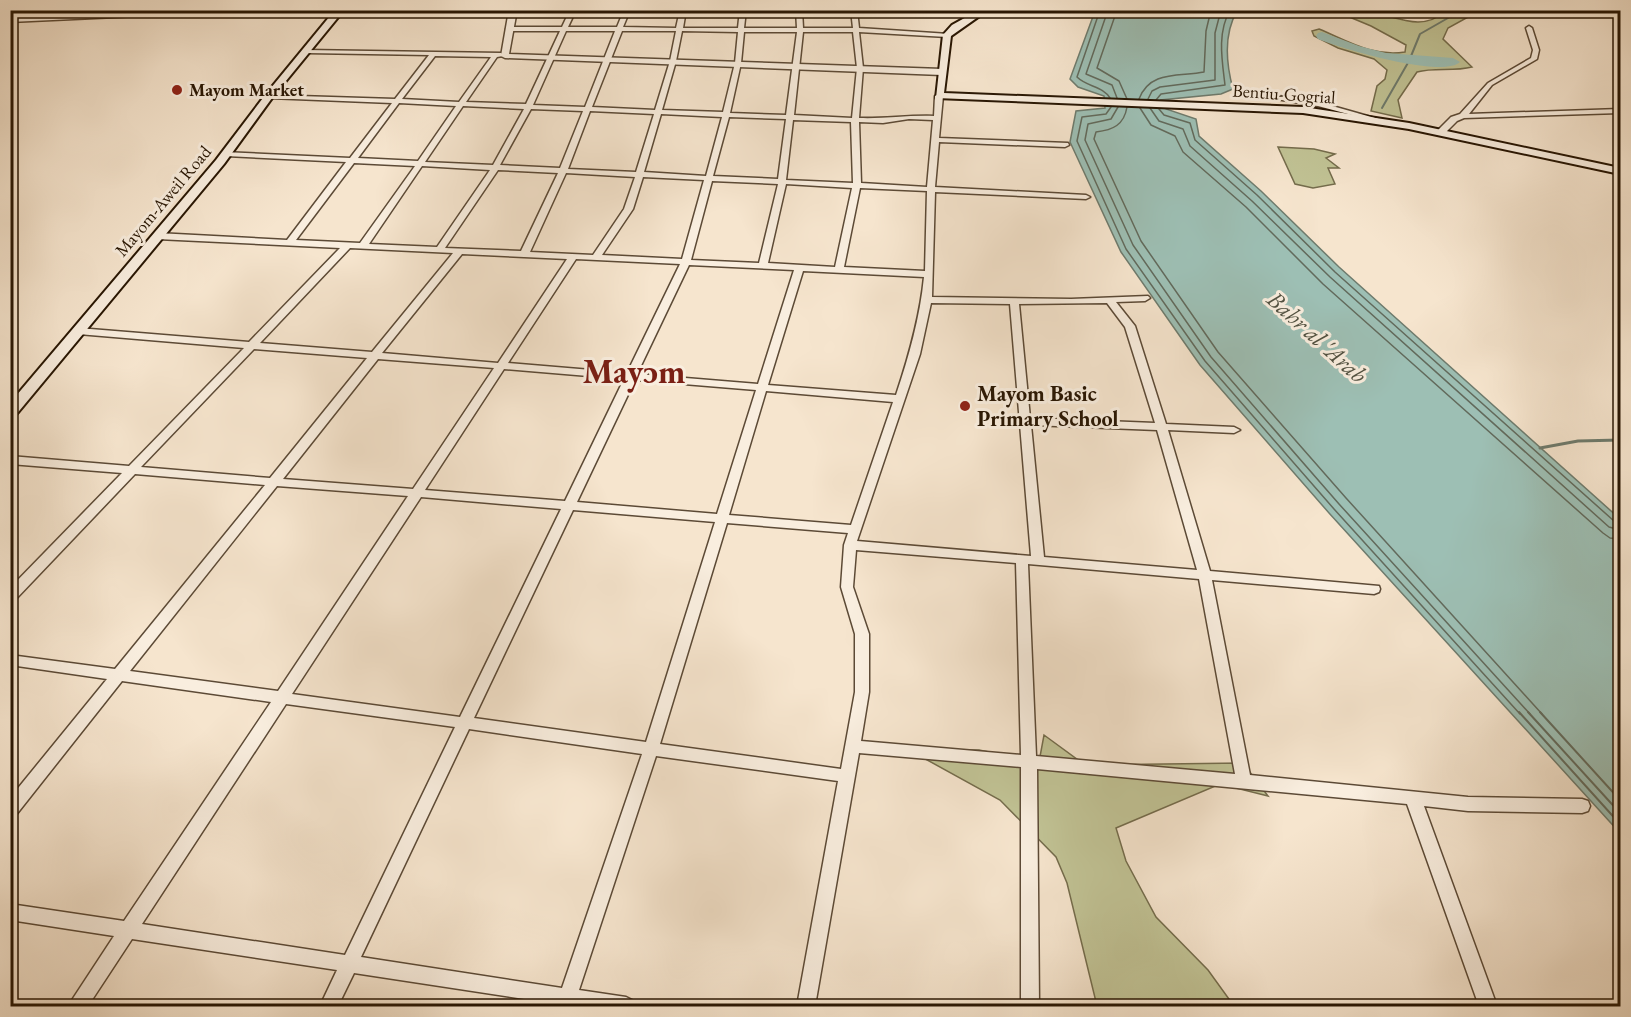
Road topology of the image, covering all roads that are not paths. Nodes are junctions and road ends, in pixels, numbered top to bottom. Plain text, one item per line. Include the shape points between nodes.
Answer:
1 (265, 10) edge
2 (340, 10) edge
3 (513, 10) edge
4 (573, 10) edge
5 (627, 10) edge
6 (683, 10) edge
7 (742, 10) edge
8 (799, 10) edge
9 (854, 10) edge
10 (984, 10) edge
11 (10, 20) edge
12 (1529, 28) dead end
13 (509, 30) junction
14 (564, 30) junction
15 (620, 30) junction
16 (678, 30) junction
17 (741, 30) junction
18 (800, 30) junction
19 (857, 30) junction
20 (947, 35) junction
21 (307, 51) junction
22 (433, 54) junction
23 (495, 55) junction
24 (505, 56) junction
25 (550, 57) junction
26 (610, 59) junction
27 (673, 61) junction
28 (738, 63) junction
29 (796, 66) junction
30 (860, 68) junction
31 (942, 72) junction
32 (1249, 93) dead end
33 (269, 96) junction
34 (939, 96) junction
35 (396, 102) junction
36 (462, 105) junction
37 (528, 108) junction
38 (586, 110) junction
39 (1620, 111) edge
40 (658, 113) junction
41 (726, 115) junction
42 (1463, 116) junction
43 (791, 118) junction
44 (938, 118) junction
45 (855, 120) junction
46 (1378, 120) junction
47 (1441, 132) junction
48 (935, 140) junction
49 (1065, 145) dead end
50 (225, 154) junction
51 (351, 160) junction
52 (419, 164) junction
53 (495, 168) junction
54 (563, 171) junction
55 (1620, 171) edge
56 (639, 175) junction
57 (709, 178) junction
58 (782, 182) junction
59 (857, 185) junction
60 (931, 189) junction
61 (1086, 197) dead end
62 (157, 236) junction
63 (289, 243) junction
64 (348, 246) junction
65 (363, 246) junction
66 (439, 250) junction
67 (459, 251) junction
68 (524, 254) junction
69 (573, 257) junction
70 (595, 258) junction
71 (686, 262) junction
72 (763, 266) junction
73 (799, 268) junction
74 (839, 270) junction
75 (929, 274) junction
76 (1145, 298) dead end
77 (927, 300) junction
78 (1014, 301) junction
79 (1110, 301) junction
80 (78, 331) junction
81 (252, 346) junction
82 (375, 356) junction
83 (500, 367) junction
84 (631, 377) junction
85 (763, 388) junction
86 (900, 399) junction
87 (10, 413) edge
88 (1025, 421) junction
89 (1163, 427) junction
90 (1234, 430) dead end
91 (10, 460) edge
92 (132, 470) junction
93 (274, 482) junction
94 (416, 494) junction
95 (569, 506) junction
96 (722, 519) junction
97 (855, 530) junction
98 (850, 545) junction
99 (1022, 560) junction
100 (1038, 561) junction
101 (1205, 575) junction
102 (1374, 589) dead end
103 (10, 597) edge
104 (10, 660) edge
105 (119, 675) junction
106 (281, 698) junction
107 (465, 723) junction
108 (853, 746) junction
109 (651, 749) junction
110 (1029, 763) junction
111 (848, 776) junction
112 (1244, 781) junction
113 (1413, 798) junction
114 (1582, 806) dead end
115 (10, 810) edge
116 (10, 912) edge
117 (128, 930) junction
118 (350, 964) junction
119 (566, 1002) edge
120 (78, 1006) edge
121 (329, 1006) edge
122 (626, 1006) edge
123 (806, 1006) edge
124 (1030, 1006) edge
125 (1488, 1006) edge

1 - 11 street
2 - 21 main road, Mayom-Aweil Road
3 - 13 street
4 - 14 street
5 - 15 street
6 - 16 street
7 - 17 street
8 - 18 street
9 - 19 street
10 - 20 main road via 953,27
12 - 42 street via 1536,50 1534,59 1490,84
13 - 14 street
13 - 24 street
14 - 15 street
14 - 25 street
15 - 16 street
15 - 26 street
16 - 17 street
16 - 27 street
17 - 18 street
17 - 28 street
18 - 19 street
18 - 29 street
19 - 20 street
19 - 30 street
20 - 31 main road
21 - 22 street
21 - 33 main road, Mayom-Aweil Road
22 - 23 street
22 - 35 street
23 - 24 street
23 - 36 street
24 - 25 street
25 - 26 street
25 - 37 street
26 - 27 street
26 - 38 street
27 - 28 street
27 - 40 street
28 - 29 street
28 - 41 street
29 - 30 street
29 - 43 street
30 - 31 street
30 - 45 street
31 - 34 main road
32 - 46 street via 1326,106
33 - 35 street
33 - 50 main road, Mayom-Aweil Road
34 - 44 street
34 - 46 main road, Bentiu-Gogrial via 1303,110
35 - 36 street
35 - 51 street
36 - 37 street
36 - 52 street
37 - 38 street
37 - 53 street
38 - 40 street
38 - 54 street
39 - 42 street
40 - 41 street
40 - 56 street
41 - 43 street
41 - 57 street
42 - 47 street
43 - 45 street
43 - 58 street
44 - 45 street
44 - 48 street
45 - 59 street
46 - 47 main road, Bentiu-Gogrial
47 - 55 main road, Bentiu-Gogrial
48 - 49 street
48 - 60 street
50 - 51 street
50 - 62 main road, Mayom-Aweil Road
51 - 52 street
51 - 63 street
52 - 53 street
52 - 65 street
53 - 54 street
53 - 66 street
54 - 56 street
54 - 68 street
56 - 57 street
56 - 70 street via 621,222
57 - 58 street
57 - 71 street
58 - 59 street
58 - 72 street
59 - 60 street
59 - 74 street
60 - 61 street
60 - 75 street
62 - 63 street
62 - 80 main road, Mayom-Aweil Road
63 - 64 street
64 - 65 street
64 - 81 street
65 - 66 street
66 - 67 street
67 - 68 street
67 - 82 street
68 - 69 street
69 - 70 street
69 - 83 street
70 - 71 street
71 - 72 street
71 - 84 street
72 - 73 street
73 - 74 street
73 - 85 street
74 - 75 street
75 - 77 street
76 - 79 street
77 - 78 street
77 - 86 street
78 - 79 street
78 - 88 street
79 - 89 street via 1130,327 1140,350
80 - 81 street
80 - 87 main road, Mayom-Aweil Road
81 - 82 street
81 - 92 street
82 - 83 street
82 - 93 street
83 - 84 street
83 - 94 street
84 - 85 street
84 - 95 street
85 - 86 street
85 - 96 street
86 - 97 street
88 - 89 street
88 - 100 street
89 - 90 street
89 - 101 street
91 - 92 street
92 - 93 street
92 - 103 street
93 - 94 street
93 - 105 street
94 - 95 street
94 - 106 street
95 - 96 street
95 - 107 street
96 - 97 street
96 - 109 street
97 - 98 street
98 - 99 street
98 - 108 street via 847,587 862,634 862,692
99 - 100 street
99 - 110 street
100 - 101 street
101 - 102 street
101 - 112 street
104 - 105 street
105 - 106 street
105 - 115 street
106 - 107 street
106 - 117 street
107 - 109 street
107 - 118 street
108 - 110 street
108 - 111 street
109 - 111 street
109 - 119 street
110 - 112 street
110 - 124 street
111 - 123 street
112 - 113 street
113 - 114 street via 1468,804
113 - 125 street
116 - 117 street
117 - 118 street
117 - 120 street
118 - 119 street
118 - 121 street
119 - 122 street

